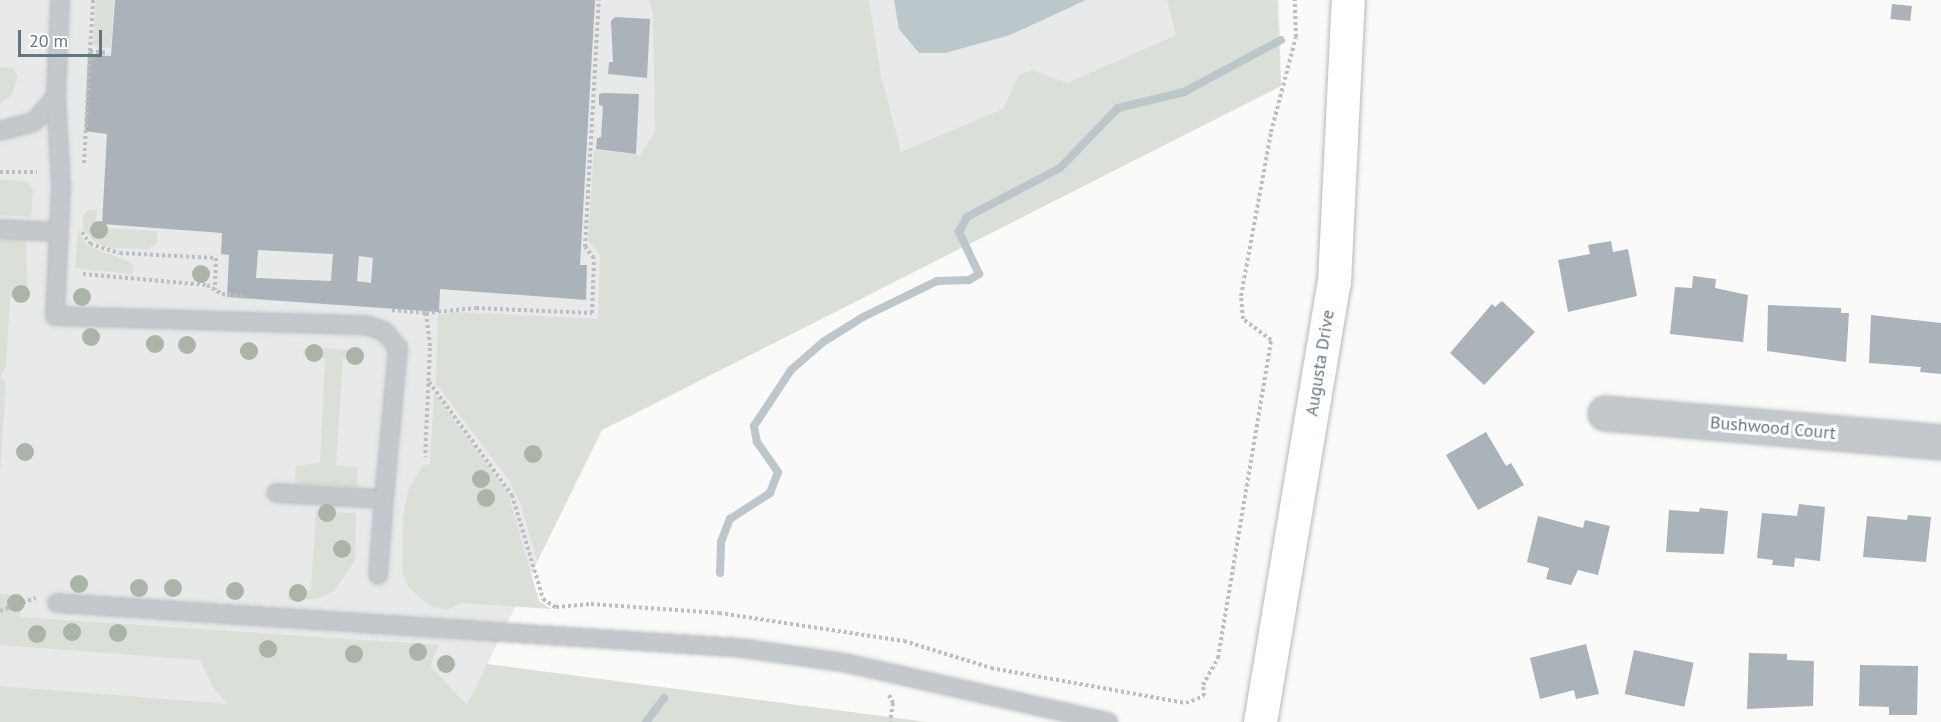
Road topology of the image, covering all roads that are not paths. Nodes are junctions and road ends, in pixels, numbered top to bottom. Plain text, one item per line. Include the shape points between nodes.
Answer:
1 (60, 0) edge
2 (1348, 0) edge
3 (56, 97) junction
4 (0, 131) edge
5 (0, 229) edge
6 (59, 232) junction
7 (1605, 413) dead end
8 (1941, 442) edge
9 (276, 493) dead end
10 (384, 499) junction
11 (378, 575) dead end
12 (51, 599) road end
13 (1108, 722) edge
14 (1260, 722) edge

1 - 3 lane
2 - 14 street, Augusta Drive via 1334,282
3 - 4 lane via 34,122
3 - 6 lane
5 - 6 lane
6 - 10 lane via 55,316 366,326 385,332 398,348
7 - 8 street, Bushwood Court
9 - 10 lane
10 - 11 lane
12 - 13 lane via 741,648 846,663

